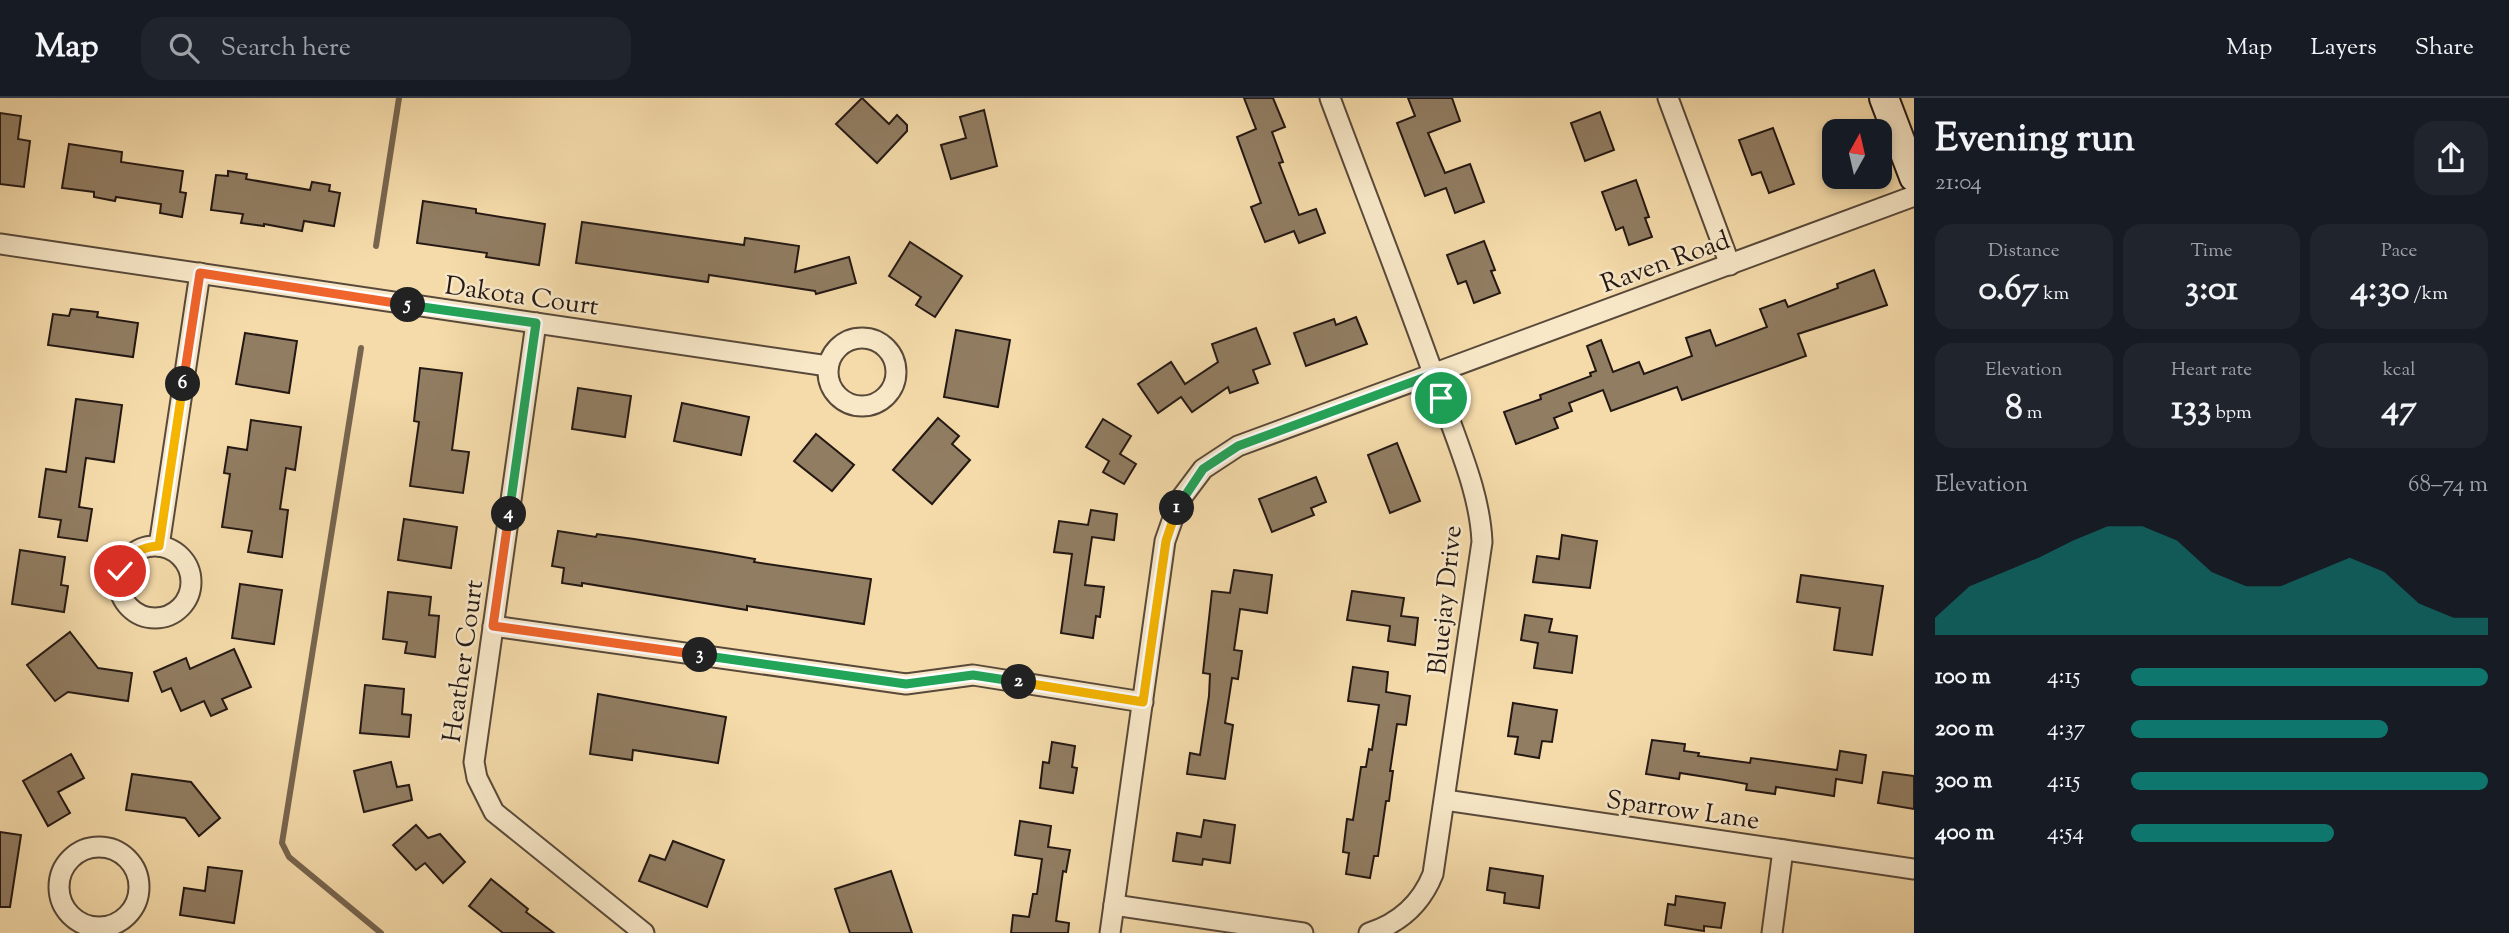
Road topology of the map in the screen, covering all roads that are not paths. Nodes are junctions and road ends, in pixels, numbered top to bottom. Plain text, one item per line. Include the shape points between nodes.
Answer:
1 (1330, 98) edge
2 (1668, 98) edge
3 (1884, 98) edge
4 (1914, 177) edge
5 (1914, 196) edge
6 (0, 244) edge
7 (1730, 265) junction
8 (200, 273) junction
9 (536, 323) junction
10 (828, 366) dead end
11 (1434, 374) junction
12 (159, 546) dead end
13 (493, 626) junction
14 (1143, 702) junction
15 (1445, 800) junction
16 (1783, 850) junction
17 (1914, 869) edge
18 (1114, 905) junction
19 (91, 930) edge
20 (644, 933) edge
21 (1110, 933) edge
22 (1303, 933) edge
23 (1369, 933) edge
24 (1772, 933) edge

1 - 11 street, Bluejay Drive
2 - 7 street
3 - 4 main road
5 - 7 street, Raven Road
6 - 8 street, Dakota Court
7 - 11 street, Raven Road
8 - 9 street, Dakota Court
8 - 12 street
9 - 10 street, Dakota Court
9 - 13 street, Heather Court
11 - 14 street, Raven Road via 1238,446 1203,469 1179,501 1166,541
11 - 15 street, Bluejay Drive via 1476,497 1482,542
13 - 14 street via 906,684 973,675
13 - 20 street, Heather Court via 474,762 477,778 494,812
14 - 18 street, Raven Road
15 - 16 street, Sparrow Lane
15 - 23 street, Bluejay Drive via 1427,889 1406,914
16 - 17 street, Sparrow Lane
16 - 24 street
18 - 21 street, Raven Road
18 - 22 street
19 - 19 street via 128,915 139,892 139,879 126,857 102,846 76,853 66,863 58,888 68,913

